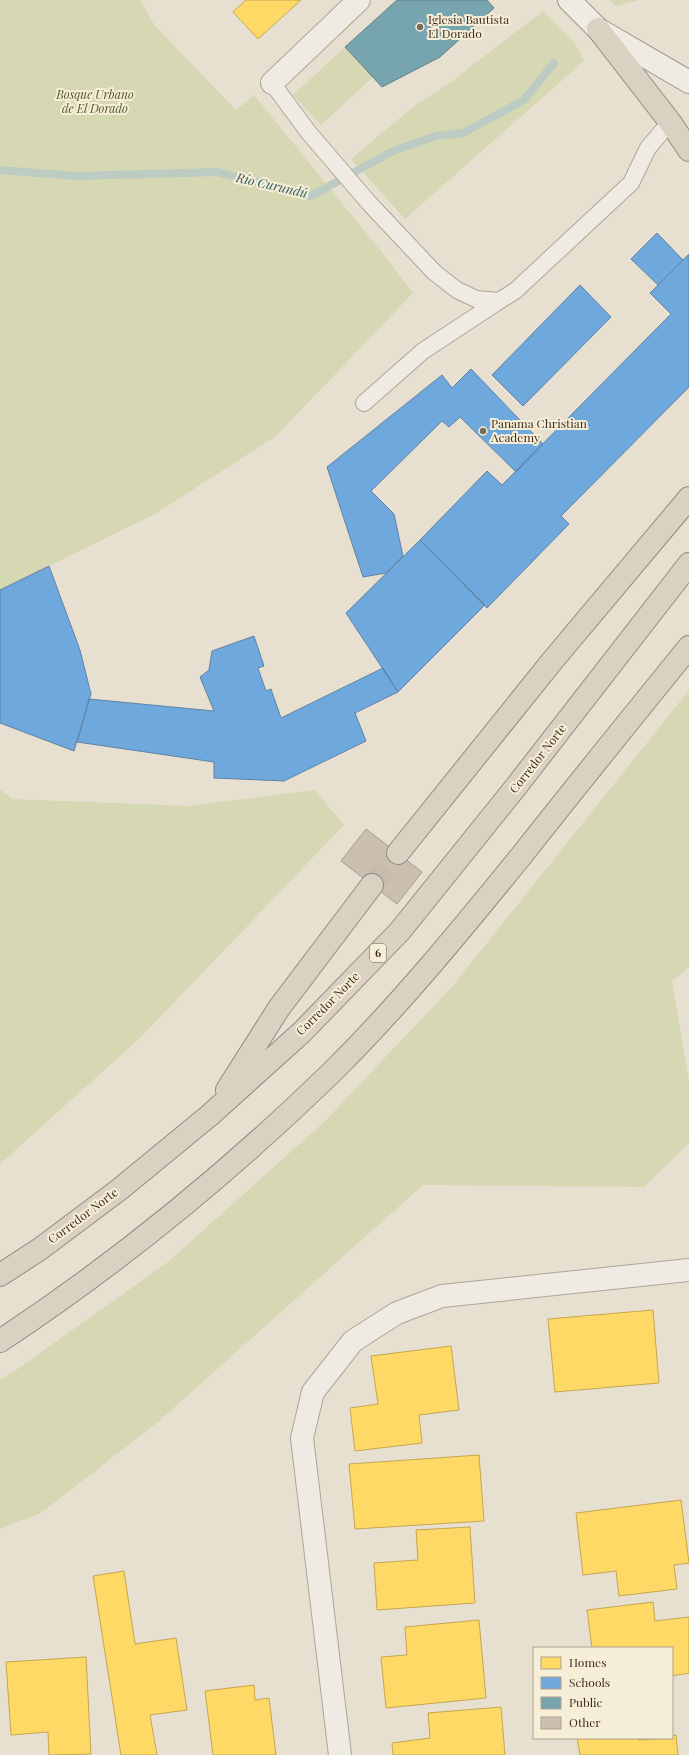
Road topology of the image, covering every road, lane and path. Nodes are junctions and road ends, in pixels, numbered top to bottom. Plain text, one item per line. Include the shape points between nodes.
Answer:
1 (359, 0) edge
2 (569, 0) edge
3 (598, 29) junction
4 (689, 82) edge
5 (272, 83) joint
6 (670, 122) junction
7 (689, 150) edge
8 (499, 301) junction
9 (364, 403) dead end
10 (689, 498) edge
11 (689, 564) edge
12 (689, 647) edge
13 (398, 853) tunnel mouth
14 (372, 886) tunnel mouth
15 (210, 1115) junction
16 (689, 1270) edge
17 (0, 1275) edge
18 (0, 1342) edge
19 (340, 1755) edge

1 - 5 street
2 - 3 street
3 - 4 street
3 - 6 highway
5 - 8 lane via 309,133 435,273 457,290 476,299
6 - 7 highway
6 - 8 lane via 648,148 631,183 514,291
8 - 9 lane via 423,351
10 - 13 highway via 553,660
11 - 15 highway, Corredor Norte / 6 via 516,788 400,930 302,1032
12 - 18 highway via 477,911 401,999 330,1074 201,1192 61,1301
14 - 15 highway via 279,1008
15 - 17 highway, Corredor Norte / 6 via 120,1189 40,1249
16 - 19 street via 442,1296 397,1313 353,1341 313,1392 302,1438

